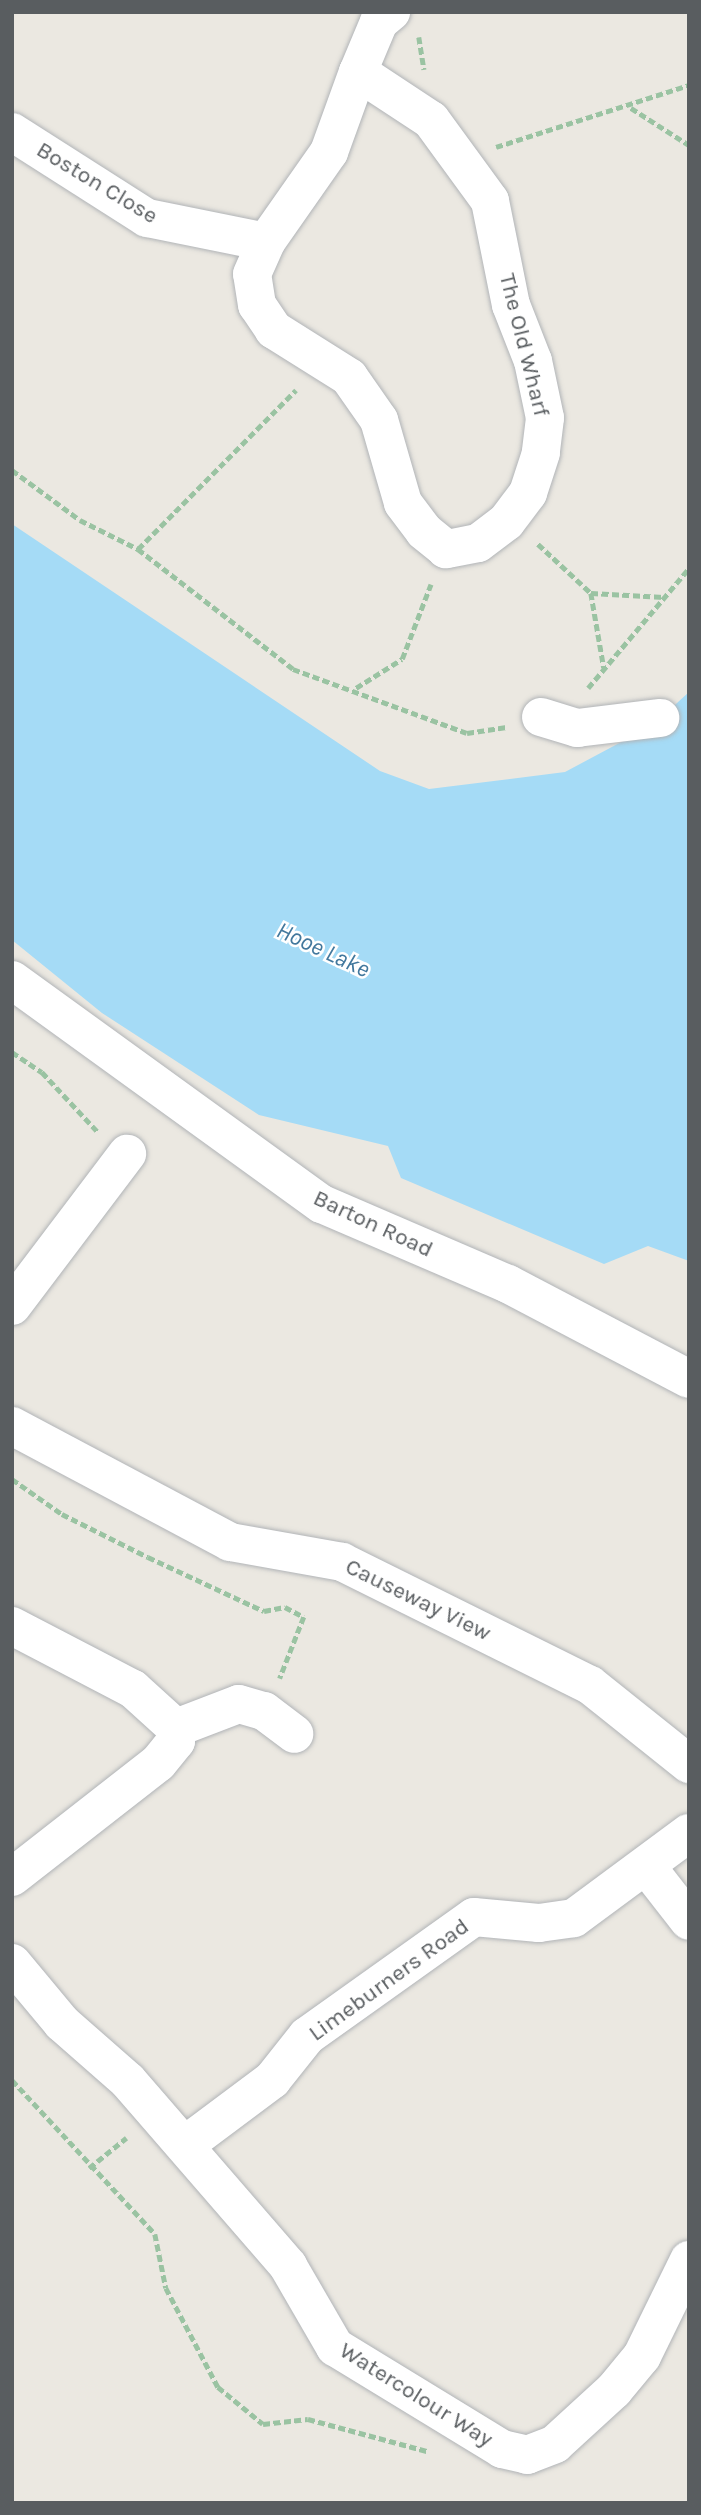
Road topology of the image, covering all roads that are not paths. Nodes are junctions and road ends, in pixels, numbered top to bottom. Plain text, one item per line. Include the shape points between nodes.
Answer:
1 (391, 12) edge
2 (358, 72) junction
3 (12, 132) edge
4 (266, 242) junction
5 (541, 717) road end
6 (660, 718) dead end
7 (12, 980) edge
8 (127, 1154) road end
9 (12, 1306) edge
10 (689, 1379) edge
11 (12, 1426) edge
12 (12, 1626) edge
13 (176, 1728) junction
14 (294, 1734) dead end
15 (689, 1765) edge
16 (689, 1833) edge
17 (647, 1867) junction
18 (12, 1877) edge
19 (689, 1921) edge
20 (12, 1963) edge
21 (185, 2145) junction
22 (689, 2260) edge

1 - 2 street via 379,22
2 - 4 street via 329,152
2 - 4 street, The Old Wharf via 401,95 463,157 490,201 511,305 533,361 545,418 528,493 508,518 478,543 445,547 403,503 379,420 349,377 274,330 257,305 252,274
3 - 4 street, Boston Close via 147,218
5 - 6 street via 577,728
7 - 10 street, Barton Road via 322,1204 508,1284
8 - 9 street
11 - 15 street, Causeway View via 230,1542 342,1562 590,1685
12 - 13 street via 133,1689
13 - 14 street via 239,1704 264,1711
13 - 18 street via 176,1741 158,1763
16 - 17 street, Limeburners Road
17 - 19 street
17 - 21 street, Limeburners Road via 574,1918 539,1923 474,1917 337,2012 307,2036 272,2080
20 - 21 street, Watercolour Way via 62,2024
21 - 22 street, Watercolour Way via 288,2266 335,2347 502,2449 527,2455 555,2444 579,2424 642,2356

